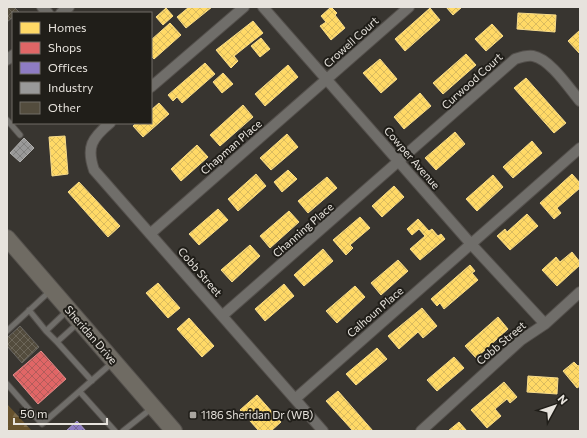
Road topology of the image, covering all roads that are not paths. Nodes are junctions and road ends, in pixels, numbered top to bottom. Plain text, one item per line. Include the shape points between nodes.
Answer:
1 (244, 7) edge
2 (263, 7) edge
3 (409, 7) edge
4 (327, 80) junction
5 (152, 86) edge
6 (580, 101) edge
7 (7, 120) edge
8 (109, 124) edge
9 (20, 135) dead end
10 (580, 148) edge
11 (399, 162) junction
12 (150, 234) junction
13 (7, 238) edge
14 (472, 244) junction
15 (52, 290) junction
16 (580, 292) edge
17 (29, 310) junction
18 (69, 310) junction
19 (222, 316) junction
20 (80, 322) junction
21 (545, 324) junction
22 (46, 330) junction
23 (7, 331) edge
24 (56, 342) junction
25 (114, 362) junction
26 (92, 381) junction
27 (7, 384) edge
28 (80, 392) junction
29 (295, 399) junction
30 (153, 407) junction
31 (115, 431) edge
32 (123, 431) edge
33 (174, 431) edge
34 (323, 431) edge
35 (421, 431) edge

1 - 5 street
2 - 4 street, Cowper Avenue
3 - 4 street, Crowell Court
4 - 11 street, Cowper Avenue
4 - 12 street, Chapman Place
6 - 11 street, Curwood Court via 548,64 532,55 523,56 515,59
7 - 9 lane
8 - 12 street, Cobb Street via 92,142 92,165
10 - 14 street
11 - 14 street, Cowper Avenue
11 - 19 street, Channing Place
12 - 19 street, Cobb Street
13 - 15 main road, Sheridan Drive
14 - 21 street, Cowper Avenue
14 - 29 street, Calhoun Place
15 - 17 lane
15 - 18 main road, Sheridan Drive
16 - 21 street, Cobb Street
17 - 22 lane
17 - 23 lane
18 - 20 main road, Sheridan Drive
18 - 22 lane
19 - 29 street, Cobb Street
20 - 24 lane
20 - 25 main road, Sheridan Drive
21 - 35 street, Cobb Street via 521,340
22 - 24 lane
24 - 26 lane
25 - 26 lane
25 - 30 main road, Sheridan Drive
26 - 28 lane
27 - 28 lane via 42,424
28 - 31 lane
29 - 34 street, Cobb Street
30 - 32 lane
30 - 33 main road, Sheridan Drive

